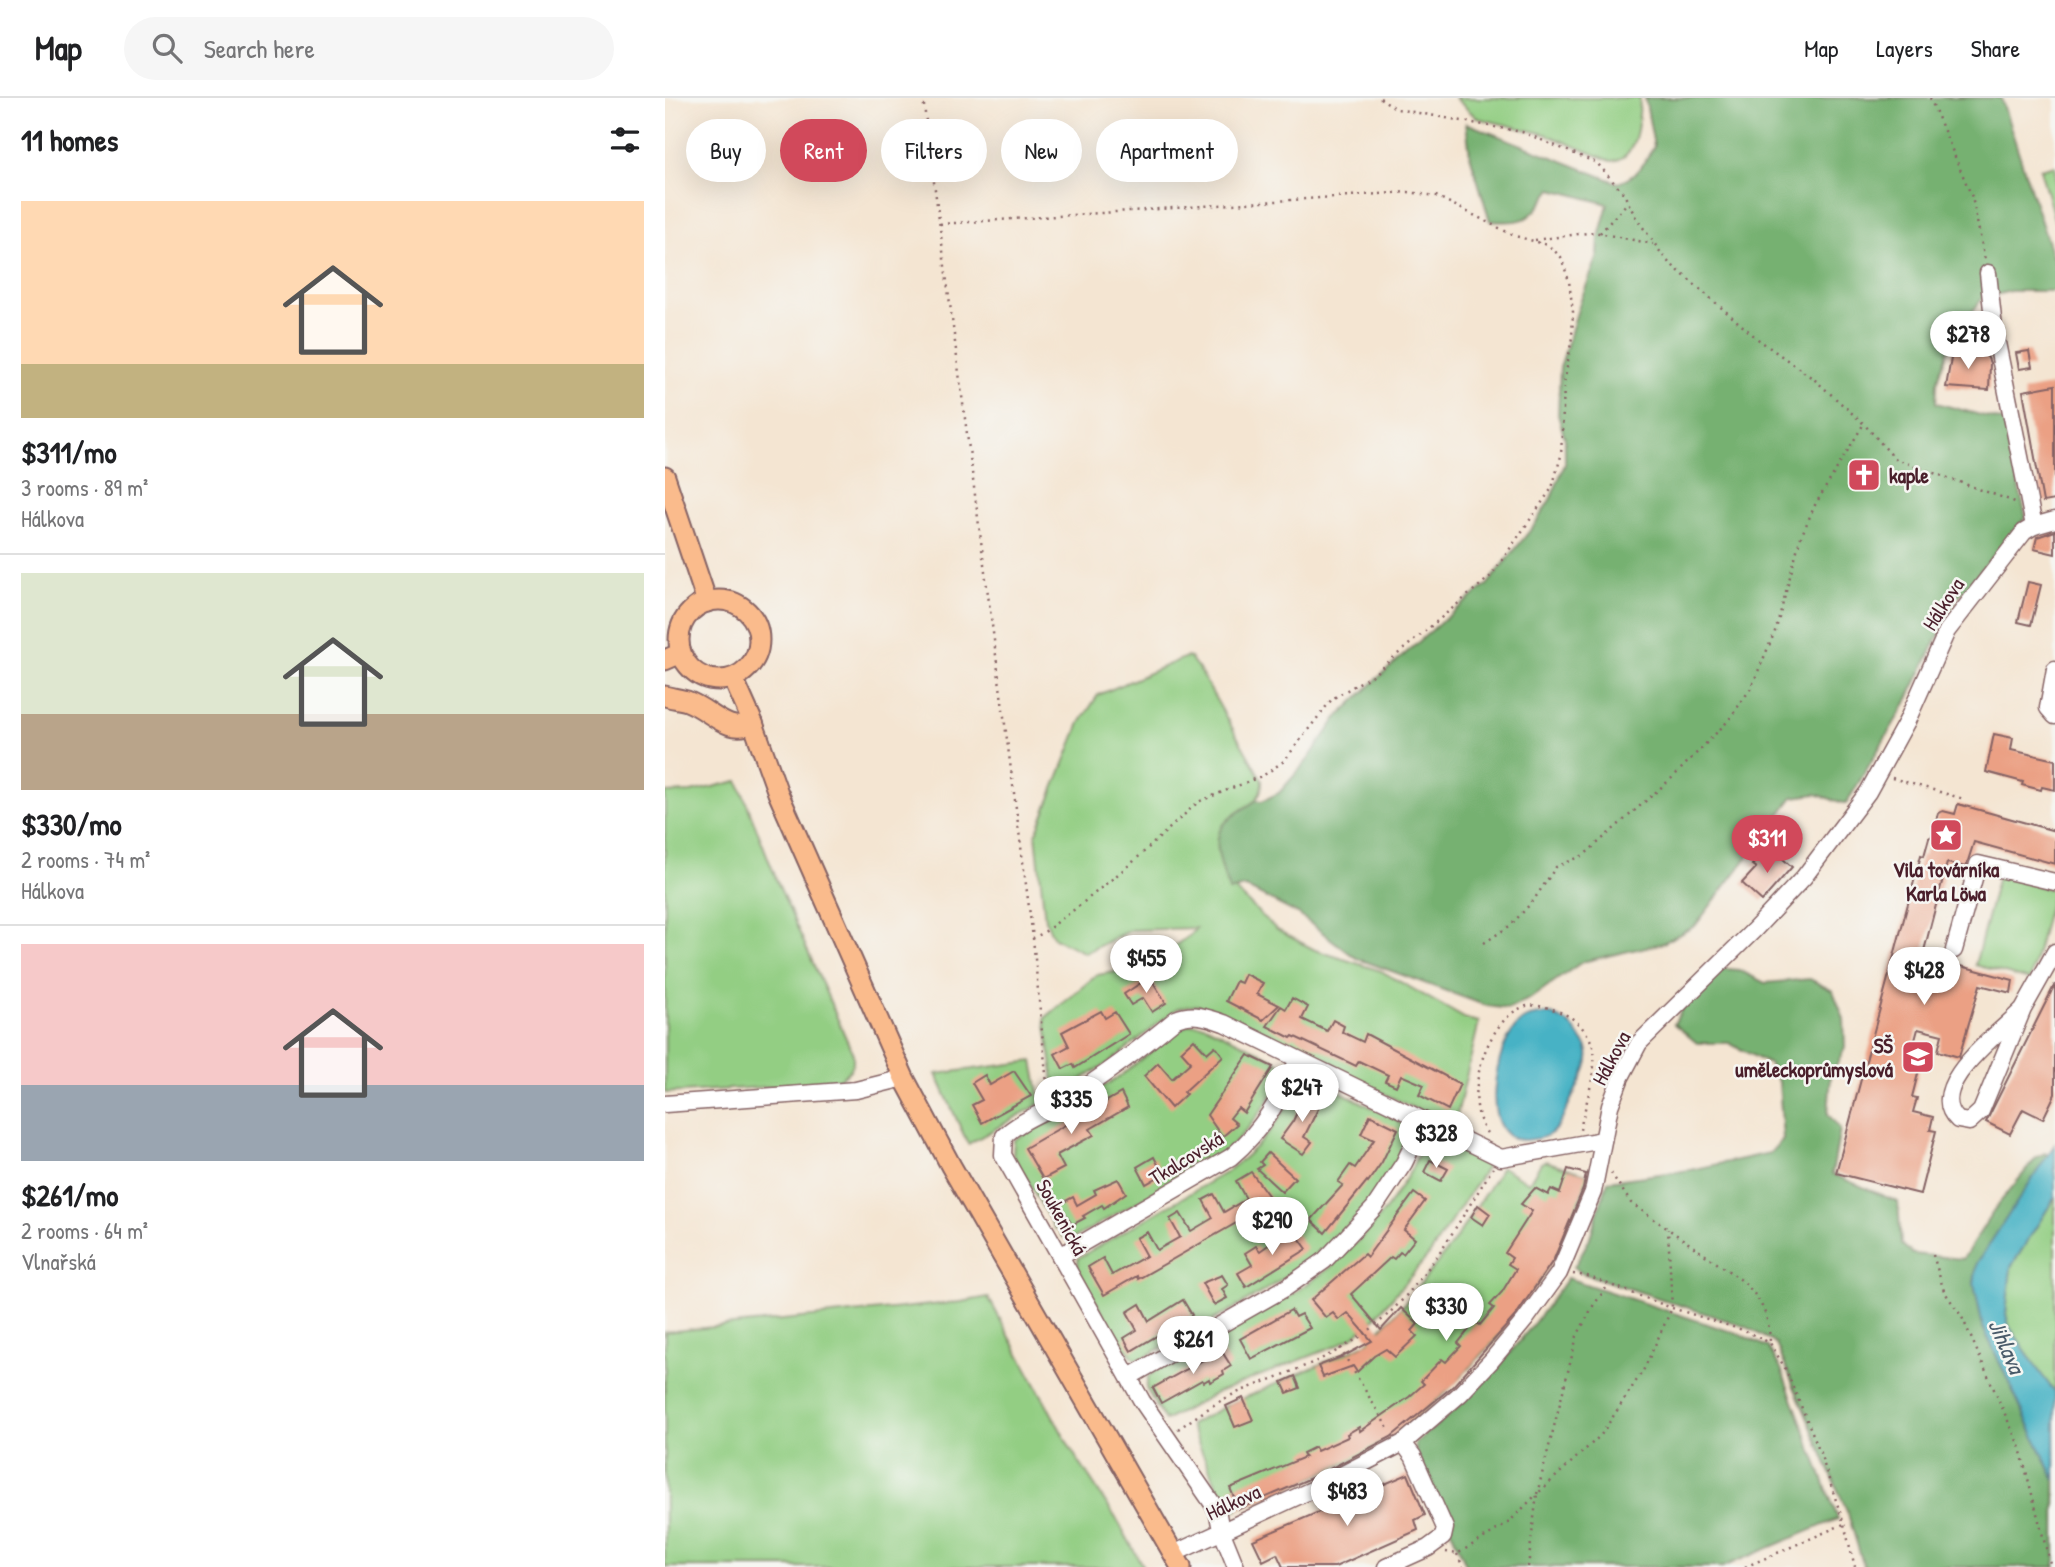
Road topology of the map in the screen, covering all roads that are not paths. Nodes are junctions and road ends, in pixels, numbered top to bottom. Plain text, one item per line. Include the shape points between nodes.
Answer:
1 (1988, 274) road end
2 (665, 477) edge
3 (2055, 520) edge
4 (2035, 526) junction
5 (707, 602) junction
6 (673, 656) edge
7 (2055, 669) edge
8 (733, 678) junction
9 (665, 696) edge
10 (2055, 716) edge
11 (753, 723) junction
12 (2055, 882) edge
13 (1954, 950) dead end
14 (2055, 952) edge
15 (2023, 1009) junction
16 (1298, 1060) junction
17 (904, 1078) junction
18 (665, 1104) edge
19 (1424, 1122) junction
20 (1604, 1139) junction
21 (1060, 1256) junction
22 (1129, 1377) junction
23 (1400, 1444) junction
24 (1221, 1530) junction
25 (1177, 1560) edge
26 (1236, 1567) edge
27 (1386, 1567) edge

1 - 4 street via 1994,328
2 - 5 main road
3 - 4 street, Hálkova
4 - 20 street, Hálkova via 2014,542 1947,631 1879,774 1804,877 1639,1043 1610,1106
5 - 6 main road via 697,606 684,622
5 - 8 main road via 740,605 755,622 760,644 757,655
6 - 8 main road via 708,679
7 - 10 street via 2048,708
8 - 11 main road
9 - 11 main road via 687,701 733,727
11 - 17 main road via 778,793
12 - 13 street via 1978,864
14 - 15 street
15 - 15 street via 1955,1079 1949,1108 1958,1120 1969,1122 1981,1111
16 - 19 street, Soukenická
16 - 21 street, Tkalcovská via 1268,1118 1231,1157
16 - 21 street, Soukenická via 1224,1023 1185,1015 1114,1068 1012,1129 1004,1136 1003,1155
17 - 18 street via 856,1090
17 - 25 main road
19 - 20 street, Soukenická via 1501,1158
19 - 22 street via 1374,1208 1324,1261
20 - 23 street, Hálkova via 1593,1192 1559,1273 1460,1394
21 - 22 street, Soukenická
22 - 24 street, Soukenická via 1217,1510
23 - 24 street, Hálkova
23 - 27 street via 1413,1456 1445,1528 1443,1537 1428,1548
24 - 25 street, Hálkova
24 - 26 street, Soukenická

